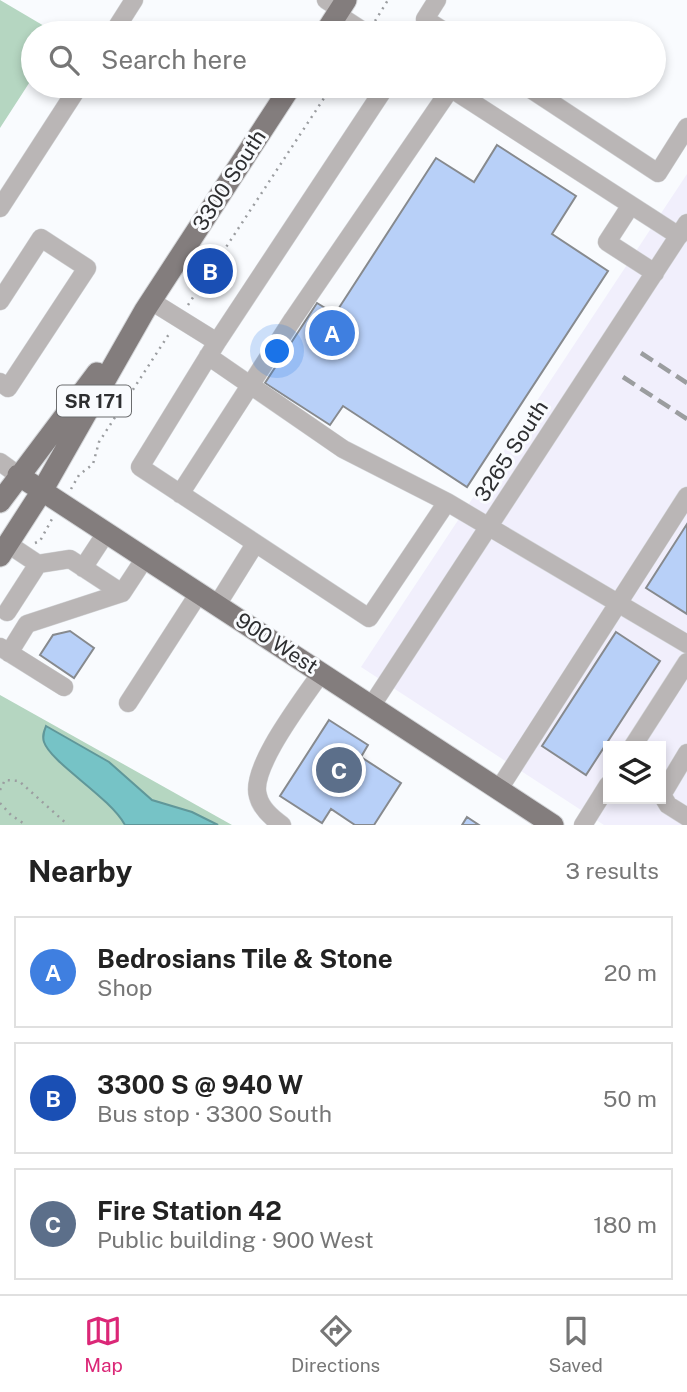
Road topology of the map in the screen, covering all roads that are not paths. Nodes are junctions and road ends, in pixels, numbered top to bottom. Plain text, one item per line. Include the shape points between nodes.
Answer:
1 (134, 0) edge
2 (438, 0) edge
3 (337, 6) edge
4 (121, 21) edge
5 (360, 21) edge
6 (428, 21) edge
7 (71, 98) edge
8 (283, 98) edge
9 (378, 98) edge
10 (442, 98) edge
11 (466, 98) edge
12 (544, 98) edge
13 (687, 127) edge
14 (631, 205) junction
15 (0, 208) edge
16 (683, 229) edge
17 (654, 273) junction
18 (0, 301) edge
19 (148, 306) junction
20 (213, 349) junction
21 (0, 383) edge
22 (250, 386) junction
23 (0, 462) edge
24 (18, 475) junction
25 (42, 491) junction
26 (180, 494) junction
27 (687, 496) edge
28 (0, 502) edge
29 (447, 502) junction
30 (488, 527) junction
31 (106, 533) junction
32 (255, 544) junction
33 (4, 550) edge
34 (145, 558) junction
35 (38, 564) junction
36 (83, 568) junction
37 (122, 593) junction
38 (199, 593) junction
39 (618, 604) junction
40 (218, 605) junction
41 (4, 609) edge
42 (27, 624) junction
43 (687, 644) edge
44 (4, 650) edge
45 (687, 662) edge
46 (321, 673) junction
47 (64, 687) dead end
48 (128, 703) dead end
49 (372, 705) junction
50 (636, 741) edge
51 (687, 753) edge
52 (499, 789) junction
53 (603, 793) edge
54 (687, 817) edge
55 (282, 825) edge
56 (553, 825) edge
57 (583, 825) edge

1 - 4 street
2 - 6 street via 425,19
3 - 5 street
7 - 15 street
8 - 19 main road, 3300 South / SR 171
9 - 20 street
10 - 22 street
11 - 14 street
12 - 13 street via 658,173
14 - 16 street
14 - 17 street via 607,242
16 - 17 street, 3265 South
17 - 30 street, 3265 South
18 - 21 street via 41,238 87,268 8,388
19 - 20 street via 179,318
19 - 24 main road, 3300 South / SR 171
19 - 25 main road, 3300 South / SR 171
20 - 22 street
20 - 26 street via 140,467
22 - 26 street
22 - 29 street via 343,449
23 - 24 street, 900 West
24 - 25 main road, 900 West
24 - 28 main road, 3300 South / SR 171
25 - 31 main road, 900 West
25 - 33 main road, 3300 South / SR 171
26 - 32 street
27 - 39 street
29 - 30 street
29 - 32 street via 369,618
30 - 39 street
30 - 49 street, 3265 South
31 - 34 main road, 900 West
31 - 36 street
32 - 40 street
33 - 35 street
34 - 37 street
34 - 38 main road, 900 West
35 - 36 street via 70,559
35 - 41 street
36 - 37 street
37 - 42 street
38 - 40 main road, 900 West
38 - 48 street
39 - 43 street
39 - 52 street
40 - 46 main road, 900 West
41 - 42 street
42 - 44 street
44 - 47 street
45 - 50 street
46 - 49 main road, 900 West
46 - 55 street via 262,762 257,795 270,817
49 - 52 main road, 900 West
51 - 54 street via 662,795 668,805
52 - 56 main road, 900 West
53 - 57 street

